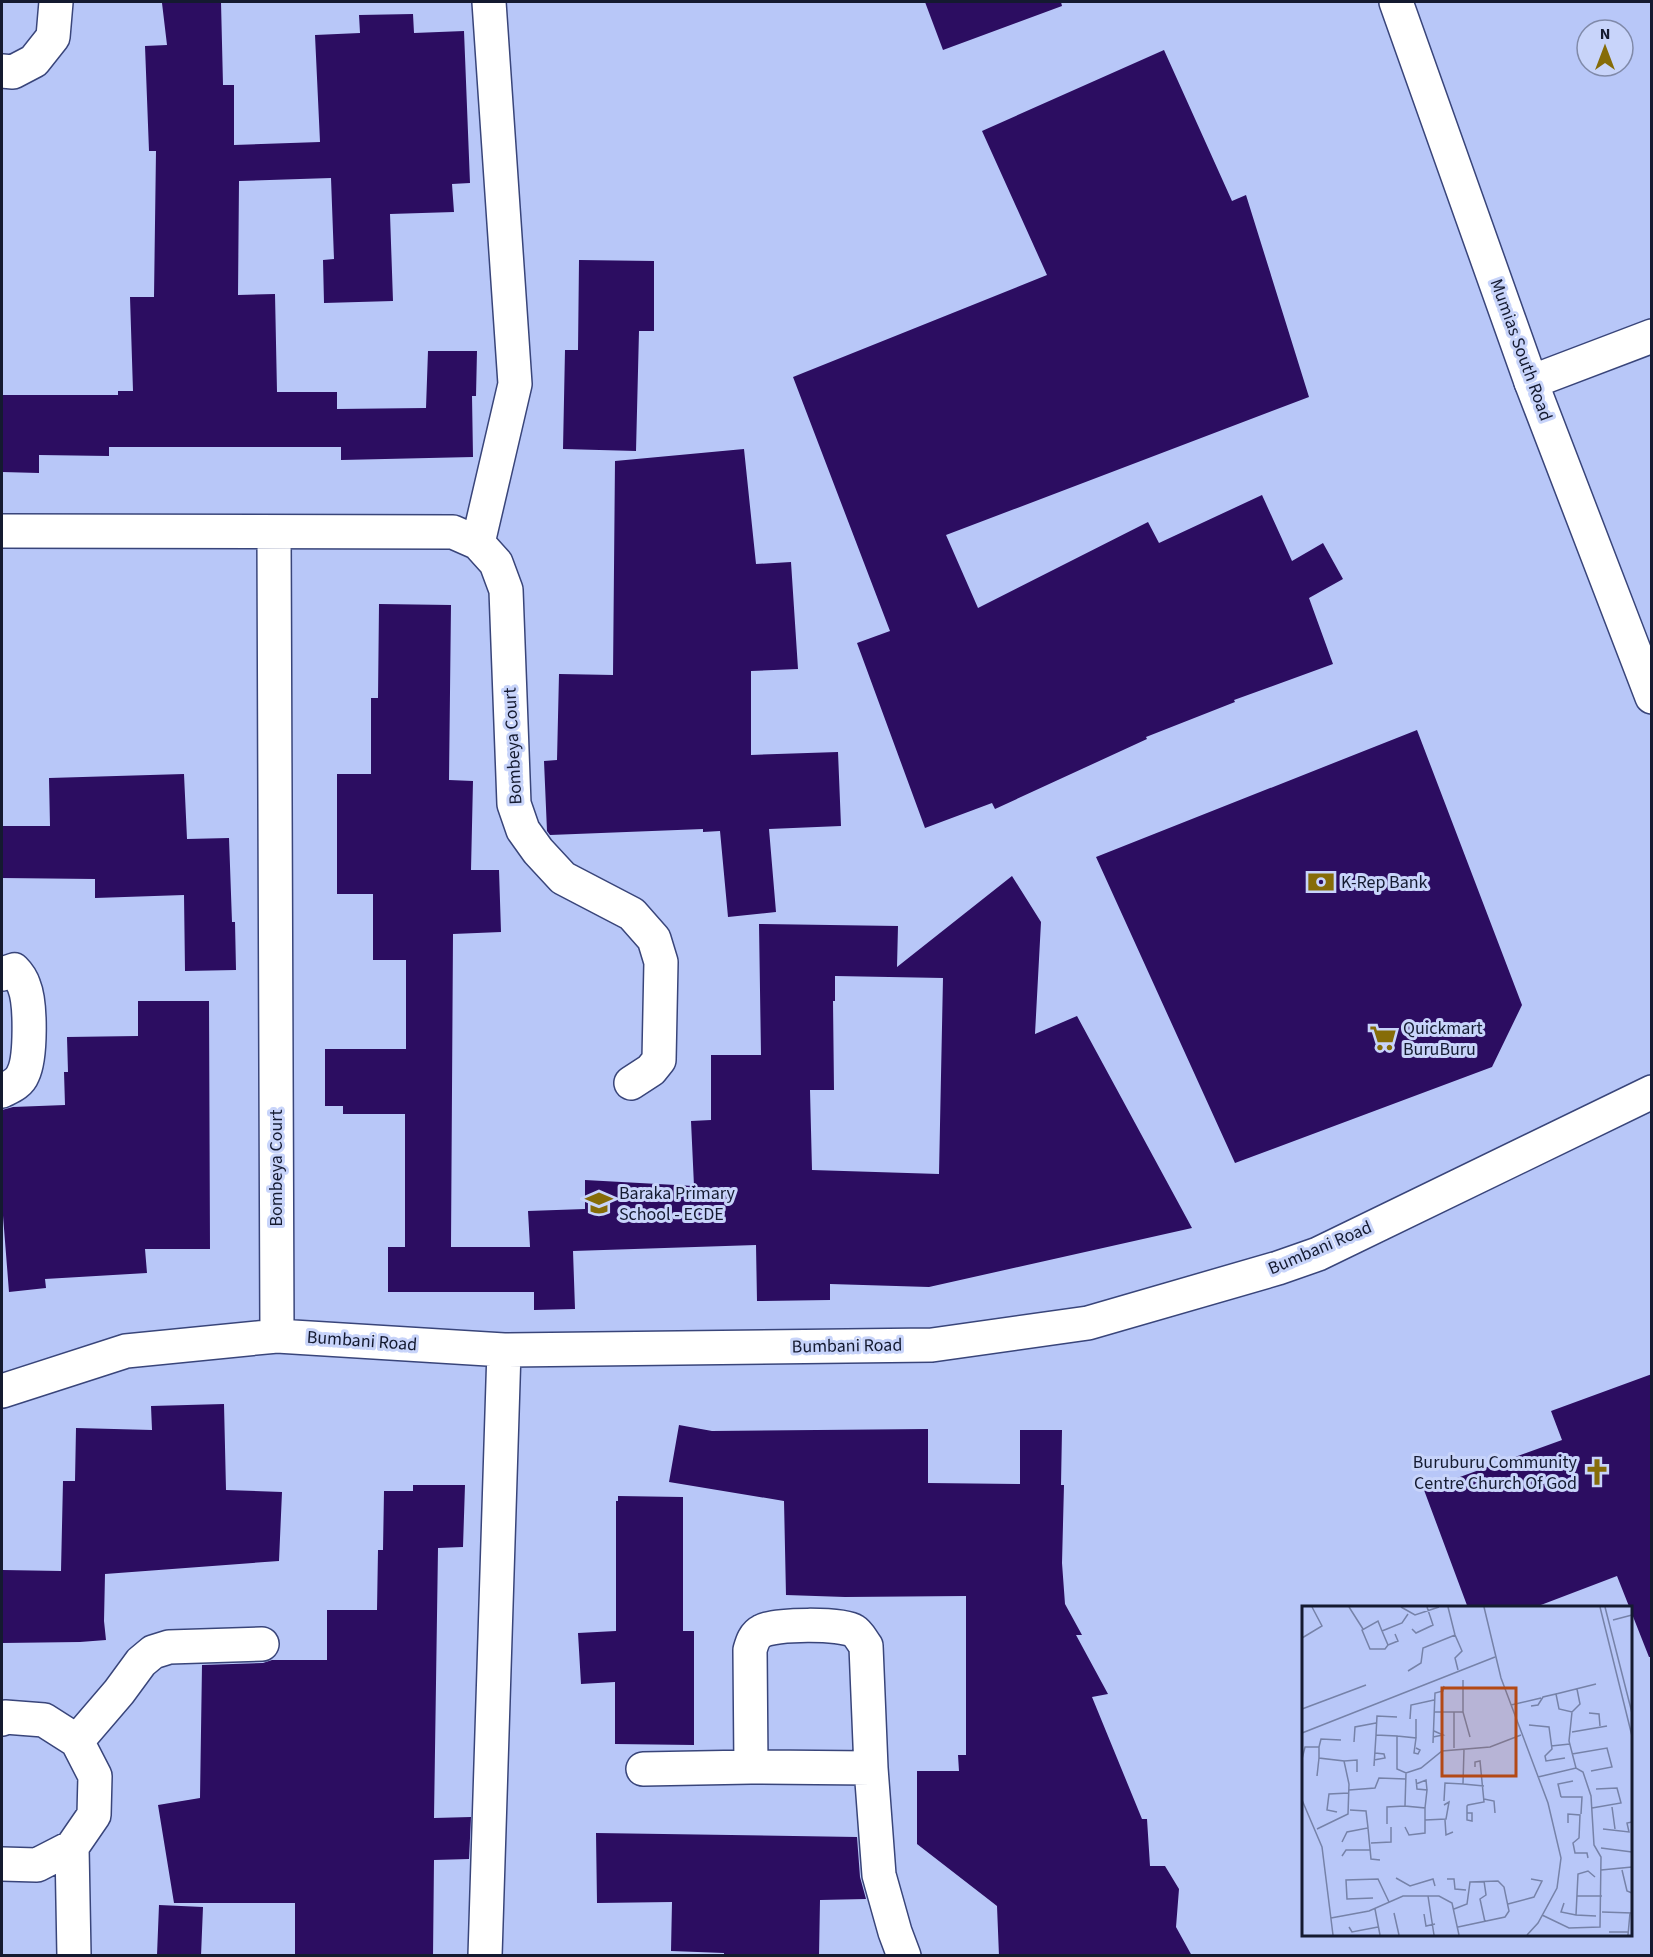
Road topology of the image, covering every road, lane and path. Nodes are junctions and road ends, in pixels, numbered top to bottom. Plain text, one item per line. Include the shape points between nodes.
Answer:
1 (56, 2) edge
2 (489, 2) edge
3 (1396, 2) edge
4 (2, 71) edge
5 (1652, 336) edge
6 (1531, 381) junction
7 (2, 531) edge
8 (274, 532) junction
9 (478, 543) junction
10 (1652, 697) edge
11 (2, 974) edge
12 (631, 1083) dead end
13 (2, 1091) edge
14 (1652, 1092) edge
15 (277, 1336) junction
16 (504, 1350) junction
17 (2, 1391) edge
18 (262, 1644) dead end
19 (2, 1719) edge
20 (77, 1741) junction
21 (751, 1767) junction
22 (871, 1768) junction
23 (643, 1769) dead end
24 (72, 1847) junction
25 (2, 1864) edge
26 (74, 1956) edge
27 (485, 1956) edge
28 (904, 1956) edge

1 - 4 street via 53,37 34,61 13,72
2 - 9 street via 515,384
3 - 6 street, Mumias South Road
5 - 6 street
6 - 10 street, Mumias South Road
7 - 8 street, Bombeya Court
8 - 9 street, Bombeya Court via 453,532
8 - 15 street, Bombeya Court
9 - 12 street, Bombeya Court via 496,563 506,590 514,804 523,830 563,878 632,914 654,939 661,962 659,1060 651,1071
11 - 13 street via 14,970 25,987 29,1053 23,1075
14 - 16 street, Bumbani Road via 1318,1254 1088,1323 932,1345
15 - 16 street, Bumbani Road
15 - 17 street, Bumbani Road via 126,1351
16 - 27 street
18 - 20 street via 169,1647 153,1652
19 - 20 street via 45,1720
20 - 24 street via 95,1776 94,1815
21 - 22 street
21 - 22 street via 753,1639 775,1626 836,1626 854,1631 866,1646
21 - 23 street
22 - 28 street via 879,1875
24 - 25 street via 37,1865
24 - 26 street

